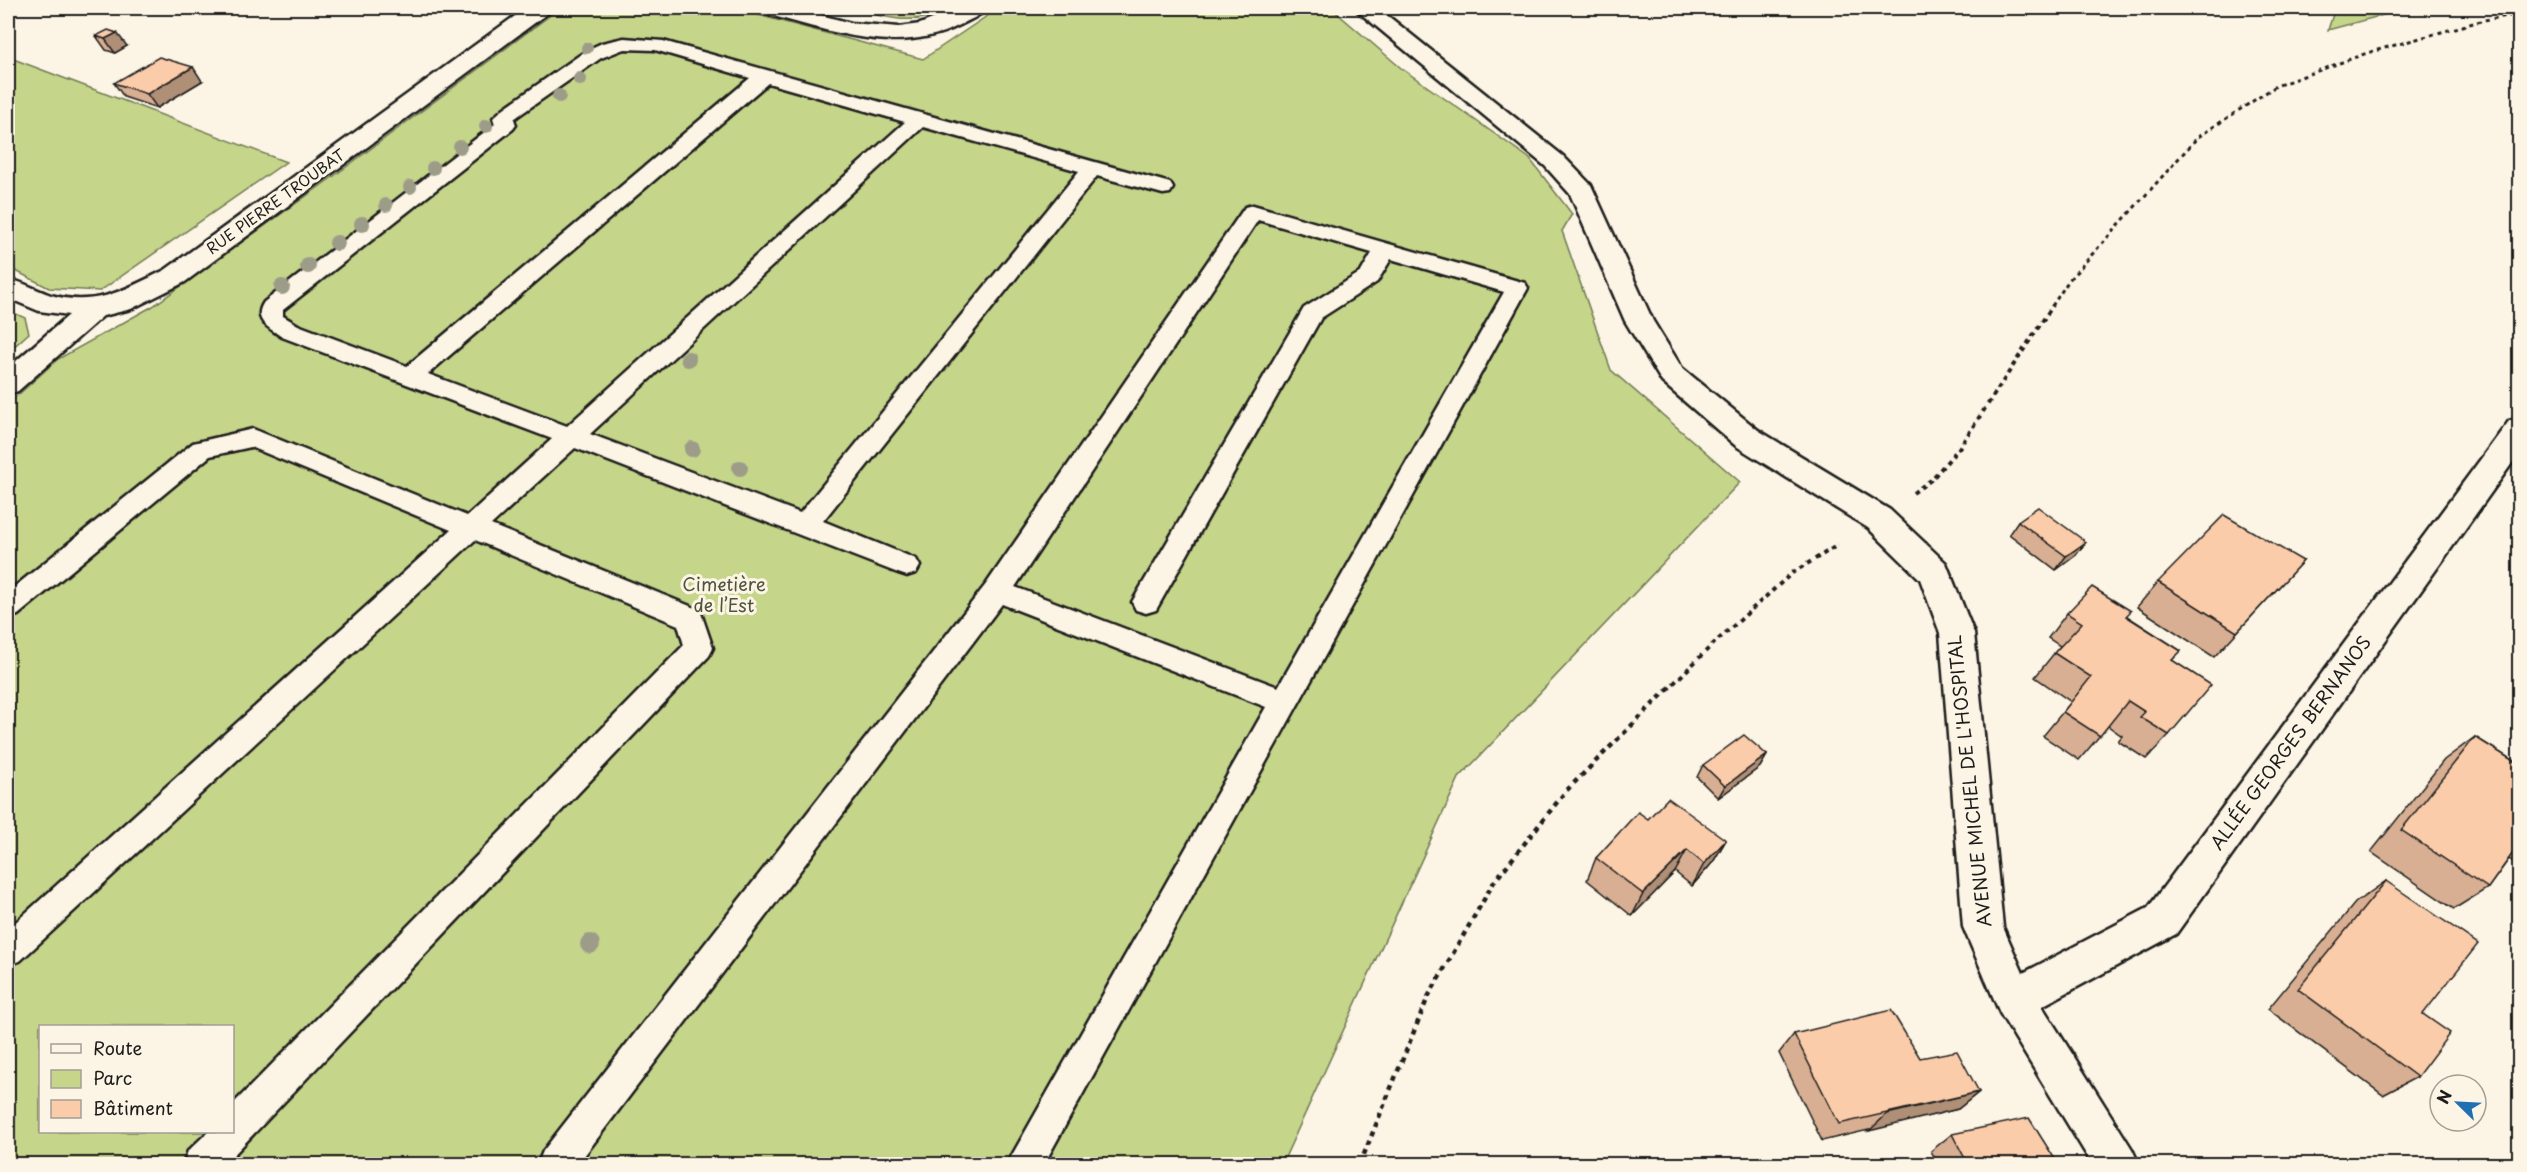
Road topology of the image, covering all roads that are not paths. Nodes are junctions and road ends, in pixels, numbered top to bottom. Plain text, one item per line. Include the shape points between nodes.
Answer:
1 (540, 8) edge
2 (771, 8) edge
3 (976, 8) edge
4 (1365, 8) edge
5 (765, 75) junction
6 (920, 119) junction
7 (1092, 168) junction
8 (1164, 188) dead end
9 (1385, 250) junction
10 (8, 288) edge
11 (94, 309) junction
12 (410, 376) junction
13 (8, 384) edge
14 (2520, 429) edge
15 (572, 437) junction
16 (805, 525) junction
17 (473, 528) junction
18 (907, 566) dead end
19 (997, 591) junction
20 (1146, 602) dead end
21 (8, 607) edge
22 (1284, 702) junction
23 (8, 950) edge
24 (2014, 999) junction
25 (234, 1129) edge
26 (230, 1133) edge
27 (201, 1164) edge
28 (556, 1164) edge
29 (1024, 1164) edge
30 (2117, 1164) edge

1 - 11 street, RUE PIERRE TROUBAT via 175,276 121,303
2 - 3 street via 859,31 893,35 922,32
4 - 24 street, AVENUE MICHEL DE L'HOSPITAL via 1554,160 1582,191 1639,321 1672,375 1747,438 1879,519 1934,572 1957,633 1983,927
5 - 6 lane
5 - 12 lane
5 - 12 lane via 634,42 595,53 503,118 506,124 272,308 271,319 291,331
6 - 7 lane
6 - 15 lane
7 - 8 lane
7 - 16 lane
9 - 19 lane via 1253,212
9 - 20 lane via 1370,277 1312,312
9 - 22 lane via 1517,288
10 - 11 street via 49,304
11 - 13 street, RUE PIERRE TROUBAT
12 - 15 lane
14 - 24 street, ALLÉE GEORGES BERNANOS via 2162,921
15 - 16 lane
15 - 17 lane
16 - 18 lane
17 - 21 lane via 252,438 202,449
17 - 23 lane
17 - 25 lane via 690,618 699,648
19 - 22 lane
19 - 28 lane
22 - 29 lane
24 - 30 street, AVENUE MICHEL DE L'HOSPITAL
26 - 27 lane

